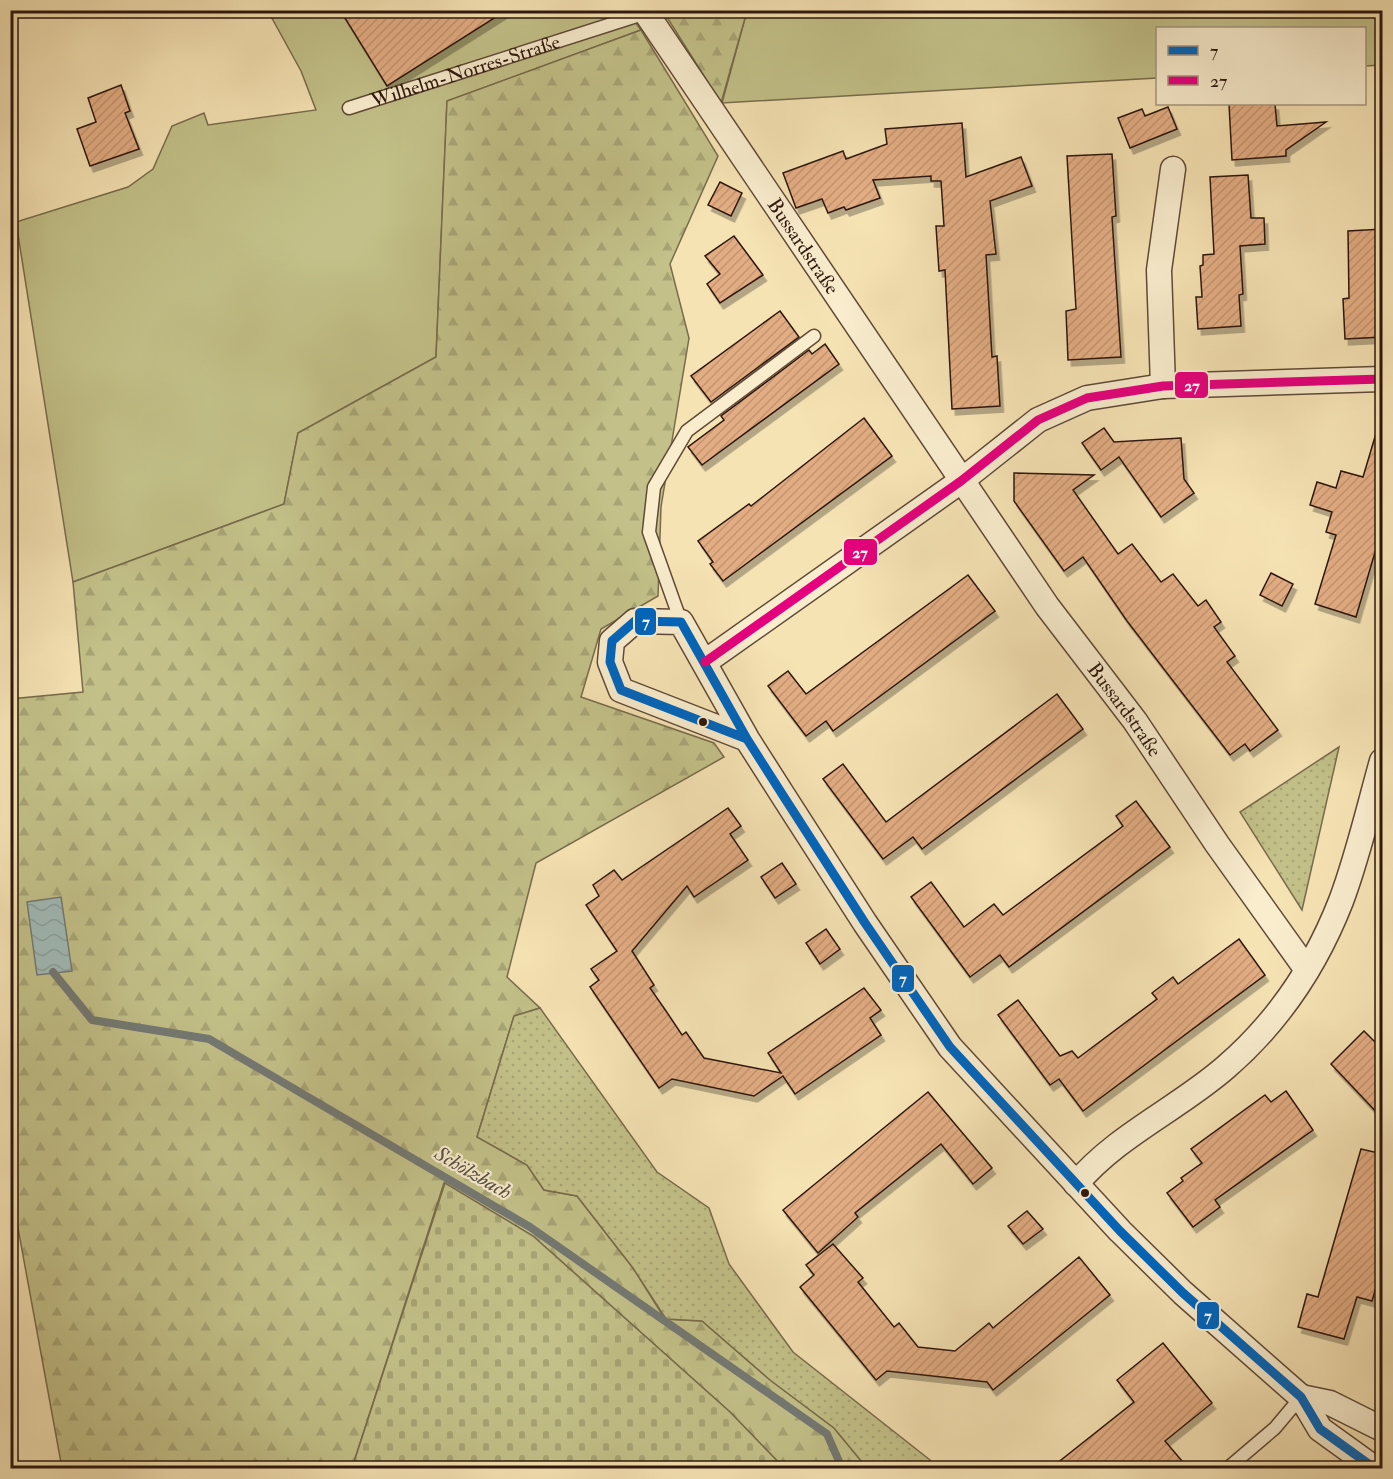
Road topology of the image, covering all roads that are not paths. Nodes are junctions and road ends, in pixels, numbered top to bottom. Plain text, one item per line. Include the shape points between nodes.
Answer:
1 (645, 11) edge
2 (349, 108) dead end
3 (1173, 169) dead end
4 (814, 336) dead end
5 (1383, 379) edge
6 (1163, 386) junction
7 (961, 481) junction
8 (681, 622) junction
9 (705, 662) junction
10 (747, 739) junction
11 (1383, 761) edge
12 (1308, 970) junction
13 (1076, 1184) junction
14 (1301, 1396) junction
15 (1383, 1429) edge
16 (1227, 1468) edge
17 (1374, 1468) edge

1 - 2 lane, Wilhelm-Norres-Straße
1 - 7 street, Bussardstraße
3 - 6 street via 1159,270
4 - 8 lane via 687,431 654,487 649,532
5 - 6 street
6 - 7 street via 1087,398 1038,420
7 - 9 street
7 - 12 street, Bussardstraße via 1047,606 1135,720 1217,844
8 - 9 street
8 - 10 street via 635,621 612,641 610,662 621,690
9 - 10 street
10 - 13 street via 950,1047
11 - 12 street via 1341,901
12 - 13 street via 1263,1032 1224,1068 1096,1161
13 - 14 street via 1183,1293
14 - 15 street via 1330,1403
14 - 16 lane via 1275,1428
14 - 17 street via 1320,1429

